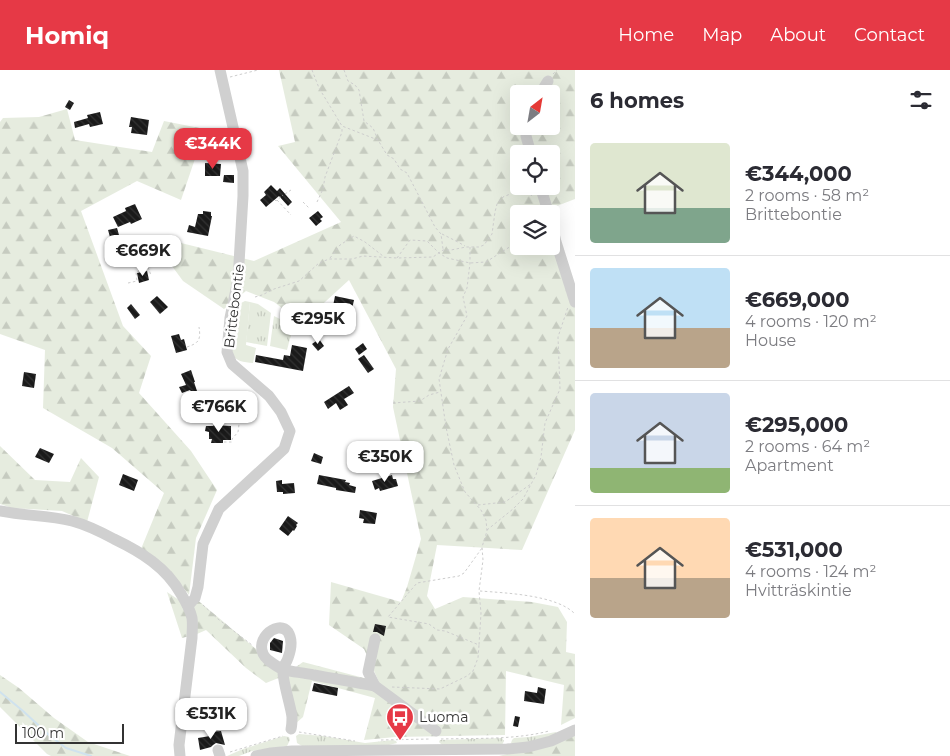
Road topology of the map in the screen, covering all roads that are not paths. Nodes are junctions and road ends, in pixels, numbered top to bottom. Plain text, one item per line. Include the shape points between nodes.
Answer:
1 (221, 74) edge
2 (548, 81) dead end
3 (546, 85) edge
4 (560, 254) edge
5 (575, 301) edge
6 (0, 511) edge
7 (192, 602) junction
8 (375, 639) dead end
9 (283, 669) junction
10 (375, 686) junction
11 (575, 730) edge
12 (436, 731) dead end
13 (292, 732) road end
14 (180, 756) edge
15 (256, 756) edge

1 - 7 street, Brittebontie via 243,171 238,280 227,352 232,364 269,396 282,412 290,431 284,449 219,509 203,544 198,587
2 - 3 street
4 - 5 street
6 - 7 street via 74,521 90,527 135,549 164,571
7 - 14 street via 192,638
8 - 10 street via 368,672
9 - 9 street via 292,648 289,633 280,628 267,633 261,646 263,654
9 - 10 street
9 - 13 street
10 - 12 street
11 - 15 street via 551,741 507,749 292,751

